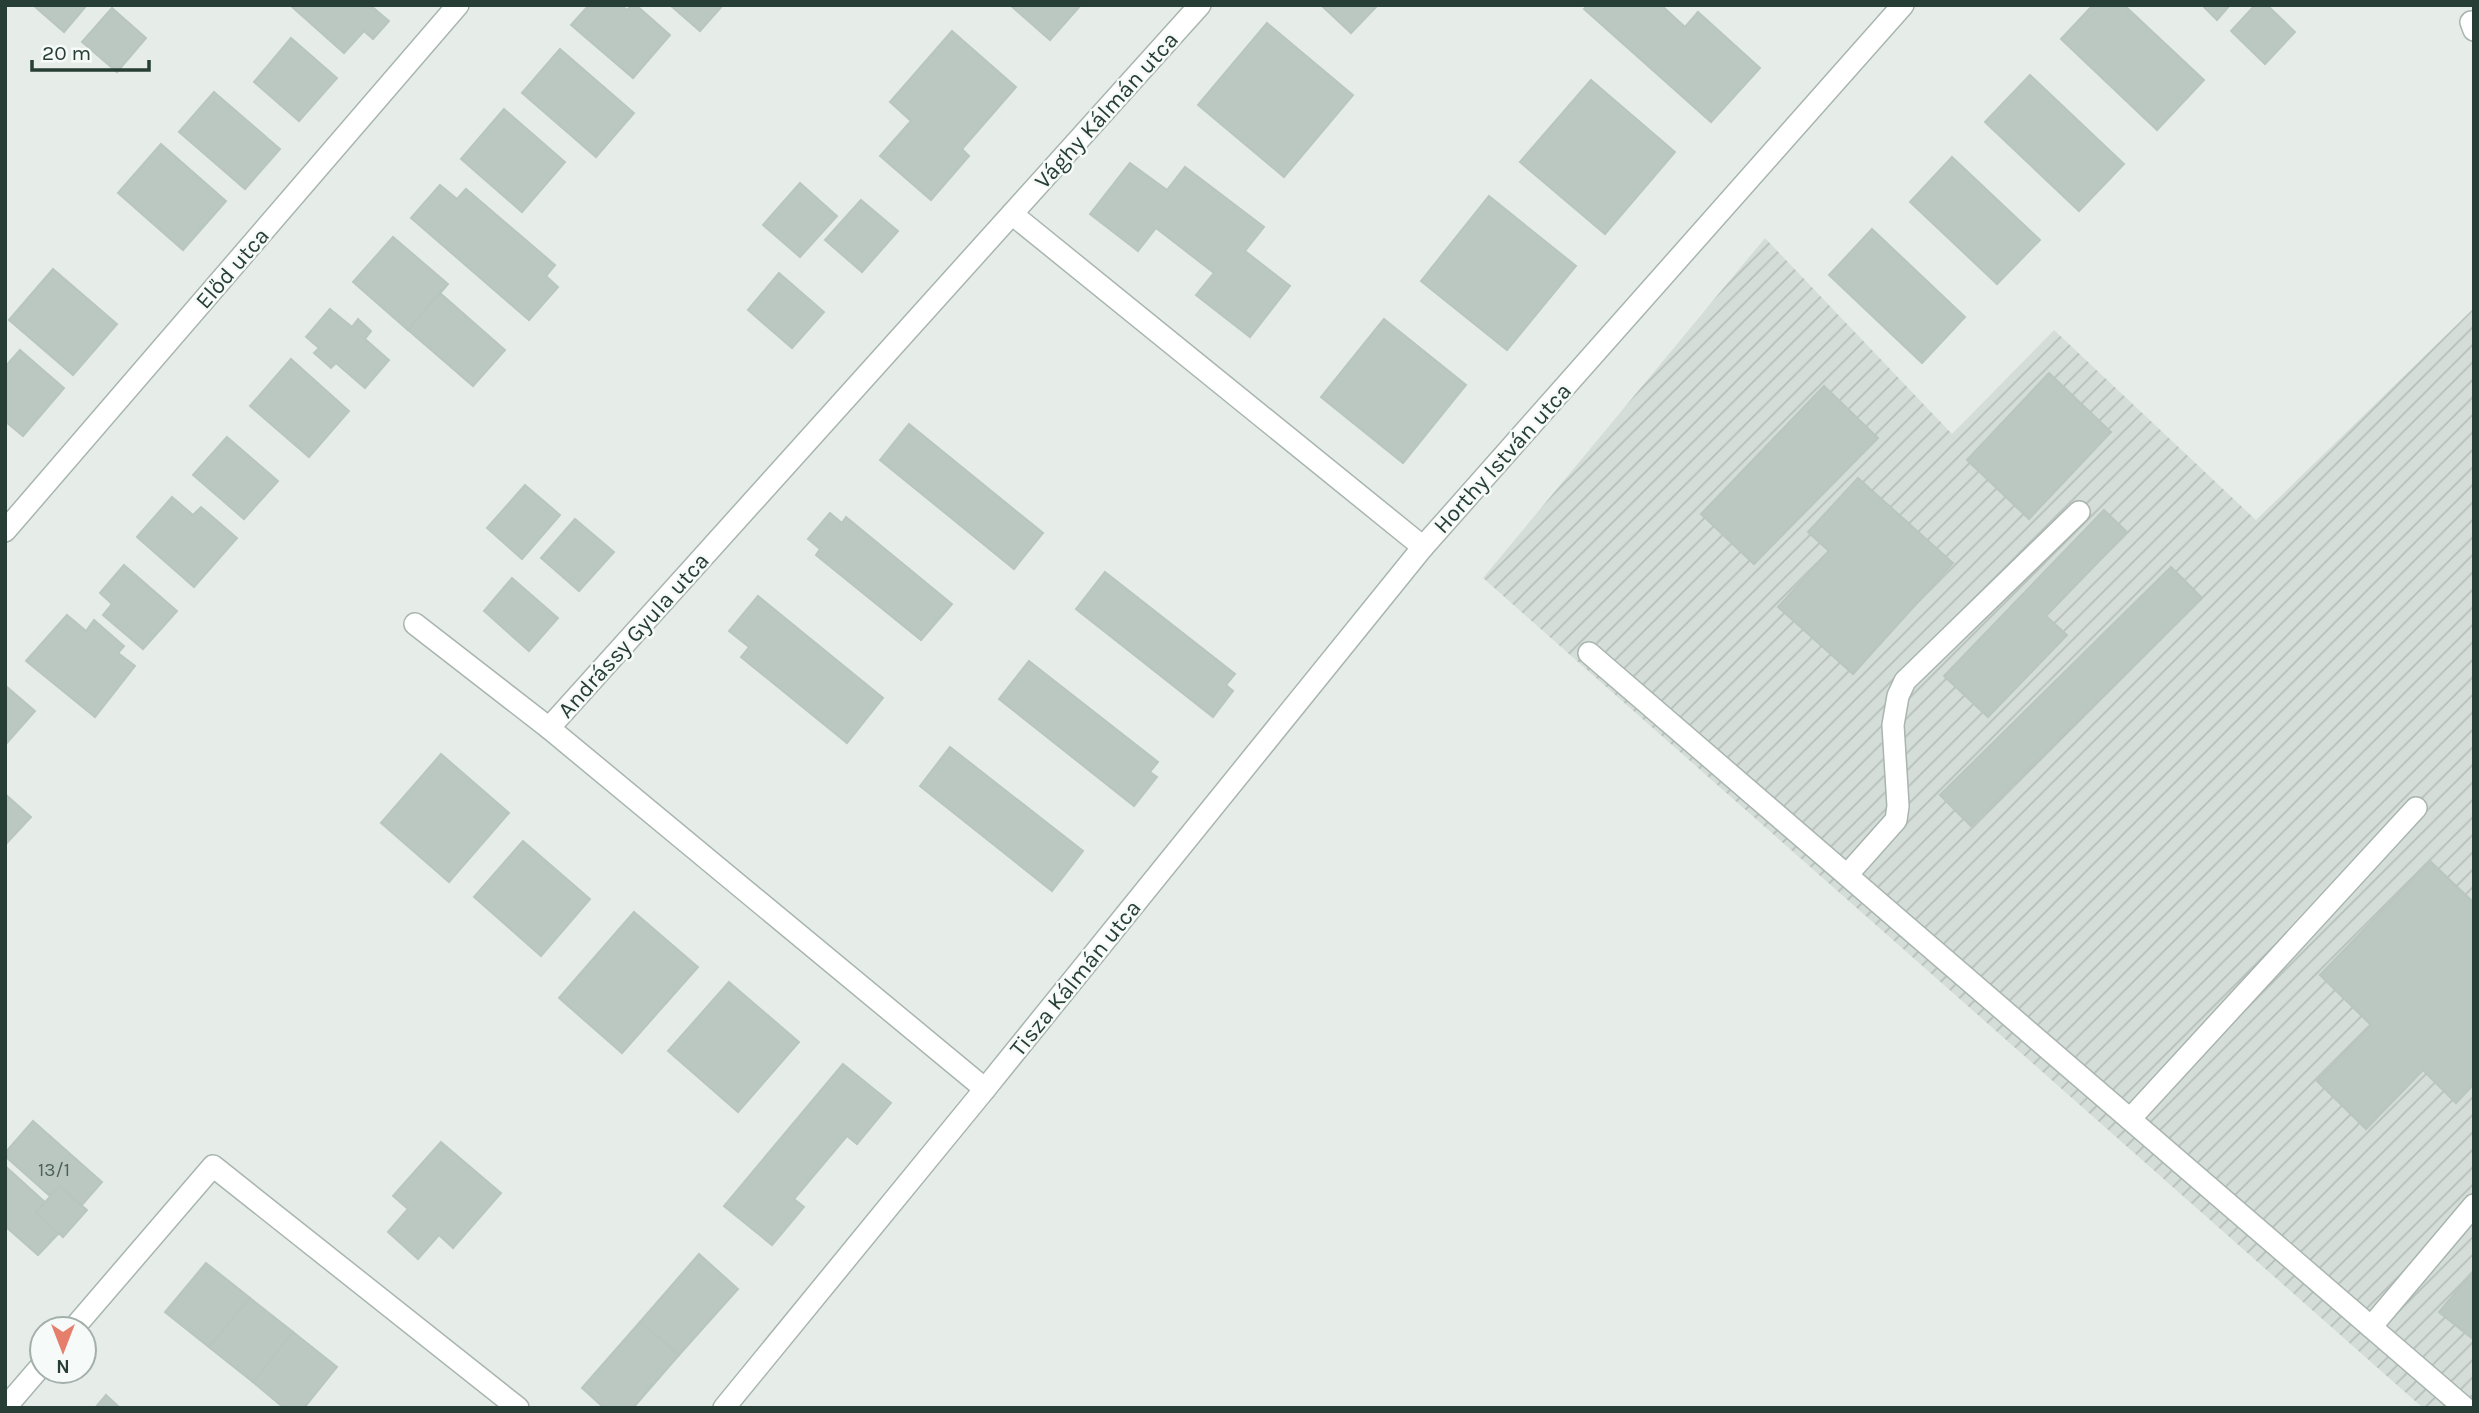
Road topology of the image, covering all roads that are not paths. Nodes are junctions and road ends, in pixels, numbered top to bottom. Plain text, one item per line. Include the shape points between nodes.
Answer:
1 (458, 5) edge
2 (1200, 5) edge
3 (1903, 5) edge
4 (1012, 214) junction
5 (2079, 512) dead end
6 (5, 531) edge
7 (1423, 547) junction
8 (415, 624) dead end
9 (1589, 653) dead end
10 (549, 728) junction
11 (2416, 808) dead end
12 (1847, 876) junction
13 (985, 1089) junction
14 (2130, 1119) junction
15 (2474, 1205) edge
16 (85, 1315) edge
17 (2371, 1327) junction
18 (28, 1381) edge
19 (5, 1408) edge
20 (518, 1408) edge
21 (723, 1408) edge
22 (2465, 1408) edge

1 - 6 street, Előd utca
2 - 4 street, Vághy Kálmán utca
3 - 7 street, Horthy István utca
4 - 7 street, Horthy István utca
4 - 10 street, Andrássy Gyula utca
5 - 12 street via 1905,681 1893,725 1896,820
7 - 13 street, Tisza Kálmán utca
8 - 10 street
9 - 12 street
10 - 13 street, Andrássy Gyula utca
11 - 14 street
12 - 14 street
13 - 21 street, Tisza Kálmán utca
14 - 17 street
15 - 17 street
16 - 20 street via 213,1166
17 - 22 street
18 - 19 street

